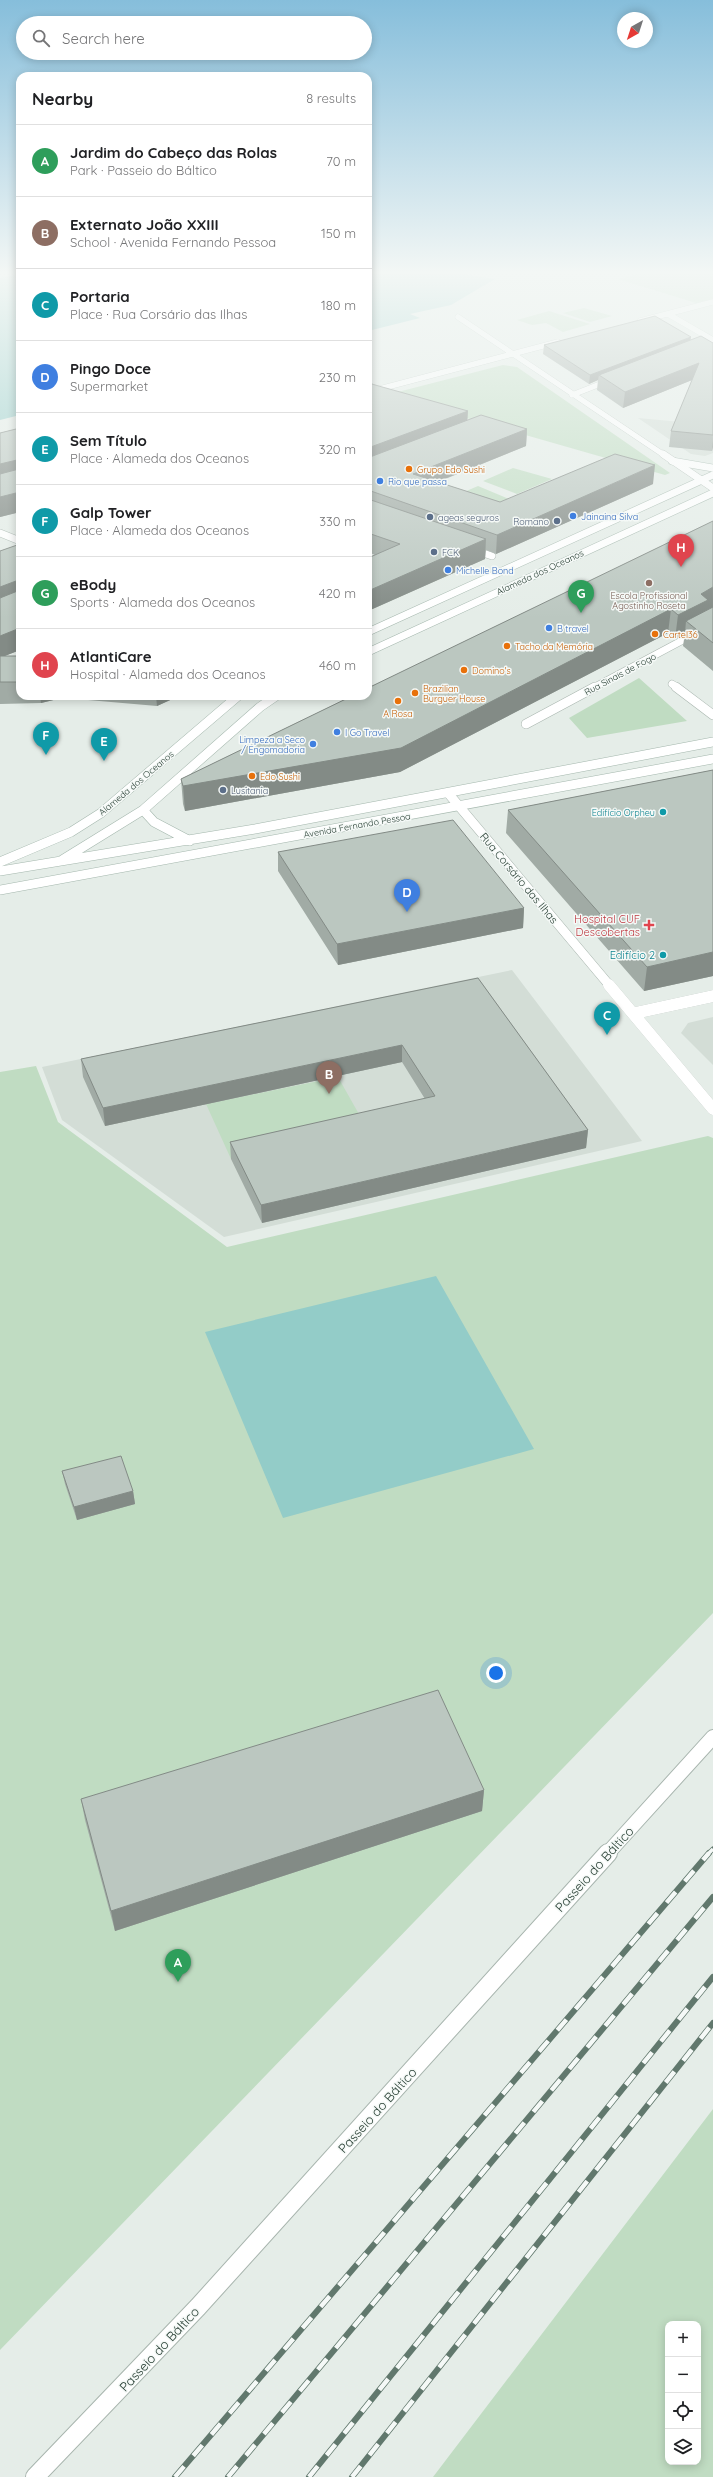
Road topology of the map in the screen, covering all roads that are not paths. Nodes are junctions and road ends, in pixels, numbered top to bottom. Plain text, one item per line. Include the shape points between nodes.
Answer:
1 (385, 388) edge
2 (562, 388) edge
3 (592, 388) edge
4 (372, 391) edge
5 (572, 395) junction
6 (672, 461) junction
7 (713, 468) edge
8 (713, 475) edge
9 (702, 480) junction
10 (713, 488) edge
11 (713, 493) edge
12 (693, 502) junction
13 (713, 502) edge
14 (0, 533) edge
15 (16, 539) edge
16 (464, 547) edge
17 (492, 556) edge
18 (713, 624) edge
19 (372, 630) edge
20 (372, 650) edge
21 (672, 684) dead end
22 (233, 700) edge
23 (270, 700) edge
24 (713, 715) edge
25 (526, 724) dead end
26 (713, 742) edge
27 (713, 759) edge
28 (448, 793) junction
29 (458, 806) junction
30 (143, 810) junction
31 (190, 841) junction
32 (39, 847) junction
33 (0, 862) edge
34 (55, 864) junction
35 (0, 871) edge
36 (77, 875) junction
37 (0, 885) edge
38 (0, 890) edge
39 (713, 996) edge
40 (634, 1013) junction
41 (713, 1109) edge
42 (713, 1737) edge
43 (35, 2477) edge

1 - 4 street
2 - 5 street
3 - 5 street
5 - 6 street
6 - 7 street
6 - 9 street
8 - 9 street, Alameda dos Oceanos
9 - 10 street
9 - 19 street, Alameda dos Oceanos
11 - 12 street, Alameda dos Oceanos
12 - 13 street
12 - 20 street, Alameda dos Oceanos
14 - 15 street
16 - 17 street
18 - 25 street, Rua Sinais de Fogo
21 - 24 street
22 - 32 street, Alameda dos Oceanos via 101,813 71,832
23 - 30 street, Alameda dos Oceanos
26 - 28 street, Avenida Fernando Pessoa
27 - 29 street, Avenida Fernando Pessoa
28 - 29 street, Rua Corsário das Ilhas
28 - 31 street, Avenida Fernando Pessoa
29 - 36 street, Avenida Fernando Pessoa
29 - 40 street, Rua Corsário das Ilhas
30 - 31 street via 159,825
30 - 34 street, Alameda dos Oceanos
31 - 34 street, Avenida Fernando Pessoa
32 - 33 street, Alameda dos Oceanos
32 - 34 street
34 - 35 street, Alameda dos Oceanos
34 - 36 street
34 - 37 street, Alameda dos Oceanos
36 - 38 street, Avenida Fernando Pessoa
39 - 40 street
40 - 41 street, Rua Corsário das Ilhas
42 - 43 street, Passeio do Báltico via 198,2307

